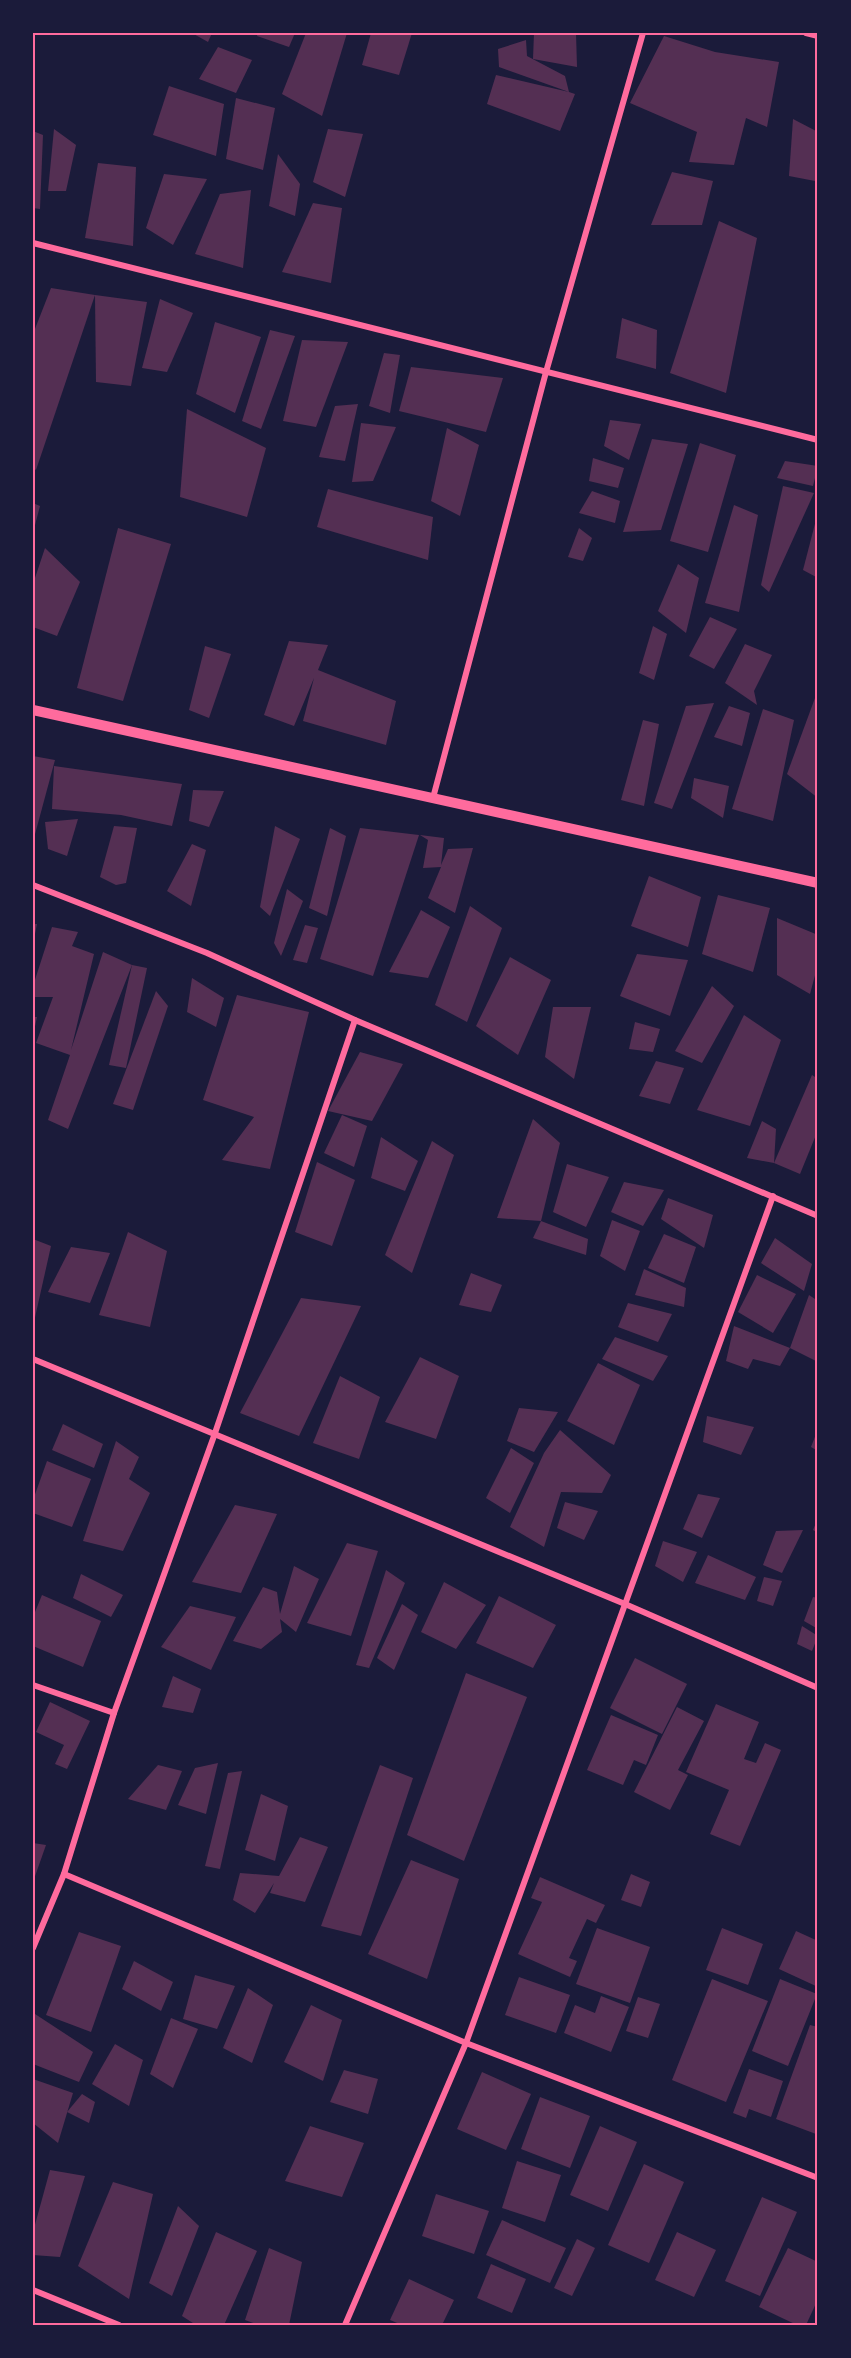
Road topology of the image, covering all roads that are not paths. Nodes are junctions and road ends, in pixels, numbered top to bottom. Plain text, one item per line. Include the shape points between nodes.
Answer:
1 (643, 33) edge
2 (806, 33) edge
3 (818, 36) edge
4 (33, 243) edge
5 (546, 372) junction
6 (818, 440) edge
7 (33, 710) edge
8 (433, 798) junction
9 (818, 883) edge
10 (33, 885) edge
11 (356, 1020) junction
12 (773, 1196) junction
13 (818, 1216) edge
14 (33, 1359) edge
15 (214, 1436) junction
16 (626, 1604) junction
17 (33, 1685) edge
18 (818, 1688) edge
19 (114, 1713) junction
20 (64, 1874) junction
21 (33, 1948) edge
22 (466, 2043) junction
23 (818, 2178) edge
24 (33, 2290) edge
25 (118, 2325) edge
26 (345, 2325) edge

1 - 5 street
2 - 3 street
4 - 5 street
5 - 6 street
5 - 8 street
7 - 8 street
8 - 9 street
10 - 11 street via 207,953
11 - 12 street
11 - 15 street
12 - 13 street
12 - 16 street
14 - 15 street
15 - 16 street
15 - 19 street
16 - 18 street
16 - 22 street
17 - 19 street
19 - 20 street
20 - 21 street
20 - 22 street
22 - 23 street
22 - 26 street
24 - 25 street

